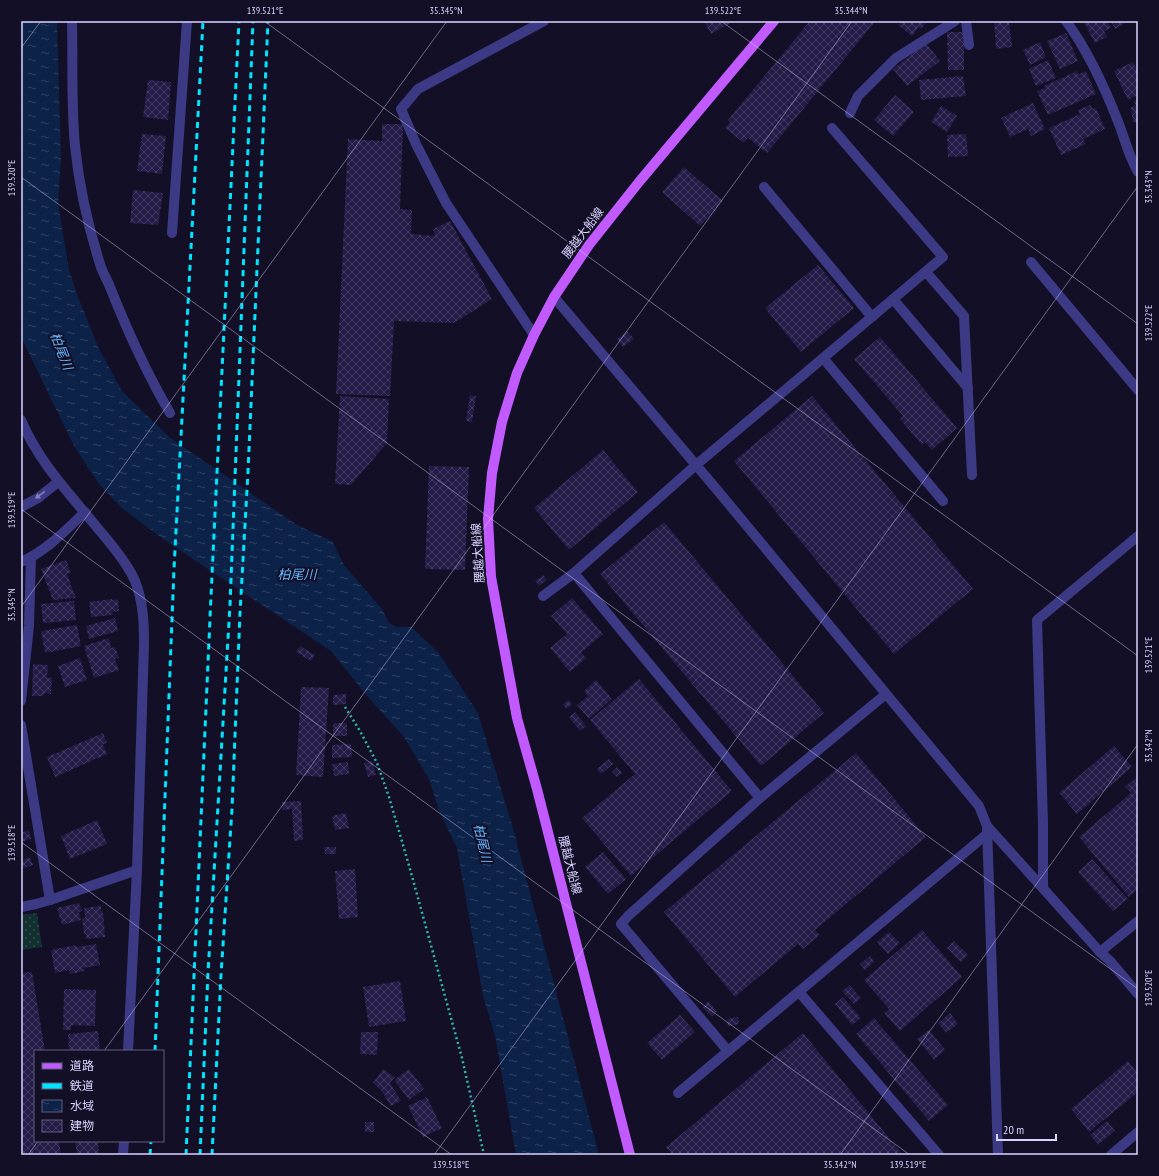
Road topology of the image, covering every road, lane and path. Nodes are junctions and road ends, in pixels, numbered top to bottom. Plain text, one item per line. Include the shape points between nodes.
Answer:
1 (72, 21) edge
2 (187, 21) edge
3 (544, 21) edge
4 (774, 21) edge
5 (955, 21) edge
6 (966, 21) edge
7 (1066, 21) edge
8 (968, 45) dead end
9 (850, 113) dead end
10 (832, 128) dead end
11 (1138, 172) edge
12 (764, 187) dead end
13 (172, 233) dead end
14 (1030, 262) dead end
15 (926, 272) junction
16 (554, 297) junction
17 (892, 299) junction
18 (872, 317) junction
19 (534, 335) junction
20 (823, 358) junction
21 (968, 388) junction
22 (1138, 390) edge
23 (170, 413) dead end
24 (22, 424) edge
25 (696, 465) junction
26 (972, 475) dead end
27 (58, 482) junction
28 (943, 501) dead end
29 (21, 507) edge
30 (85, 512) junction
31 (1138, 536) edge
32 (31, 557) junction
33 (21, 562) edge
34 (574, 572) junction
35 (543, 596) dead end
36 (886, 694) junction
37 (21, 701) edge
38 (345, 707) dead end
39 (21, 725) edge
40 (760, 798) junction
41 (987, 830) junction
42 (137, 870) junction
43 (1042, 888) junction
44 (50, 900) junction
45 (21, 907) edge
46 (1138, 921) edge
47 (1100, 952) junction
48 (799, 992) junction
49 (1138, 994) edge
50 (128, 1050) edge
51 (728, 1051) junction
52 (678, 1093) dead end
53 (1138, 1132) edge
54 (124, 1142) edge
55 (123, 1155) edge
56 (484, 1155) edge
57 (630, 1155) edge
58 (939, 1155) edge
59 (998, 1155) edge
60 (1111, 1155) edge

1 - 23 street via 75,141 91,233 100,266 121,314
2 - 13 street
3 - 19 street via 418,89 401,109 446,203
4 - 16 main road, 腰越大船線 via 639,182 589,245
5 - 9 street via 896,58 858,96
6 - 8 street
7 - 11 street via 1094,65
10 - 15 street via 943,257
12 - 18 street
14 - 22 street
15 - 17 street
15 - 21 street via 964,316
16 - 19 main road, 腰越大船線
16 - 25 street
17 - 18 street
17 - 21 street
18 - 20 street
19 - 57 main road, 腰越大船線 via 517,373 502,422 492,473 488,519 491,577 517,718
20 - 25 street
20 - 28 street
21 - 26 street
24 - 27 street
25 - 34 street
25 - 36 street
27 -> 29 street via 38,498
27 - 30 street
30 - 32 street
30 - 42 street via 110,542 134,579 142,612 144,643
31 - 43 street via 1037,620 1043,824
32 - 33 street
32 - 37 street via 29,626
34 - 35 street
34 - 40 street
36 - 40 street
36 - 41 street via 979,806
38 - 56 path via 377,763 389,798 462,1058
39 - 44 street
40 - 51 street via 621,924
41 - 43 street
41 - 48 street
41 - 59 street
42 - 44 street
42 - 50 street
43 - 47 street
44 - 45 street
46 - 47 street
47 - 49 street
48 - 51 street
48 - 58 street
51 - 52 street
53 - 60 street
54 - 55 street

